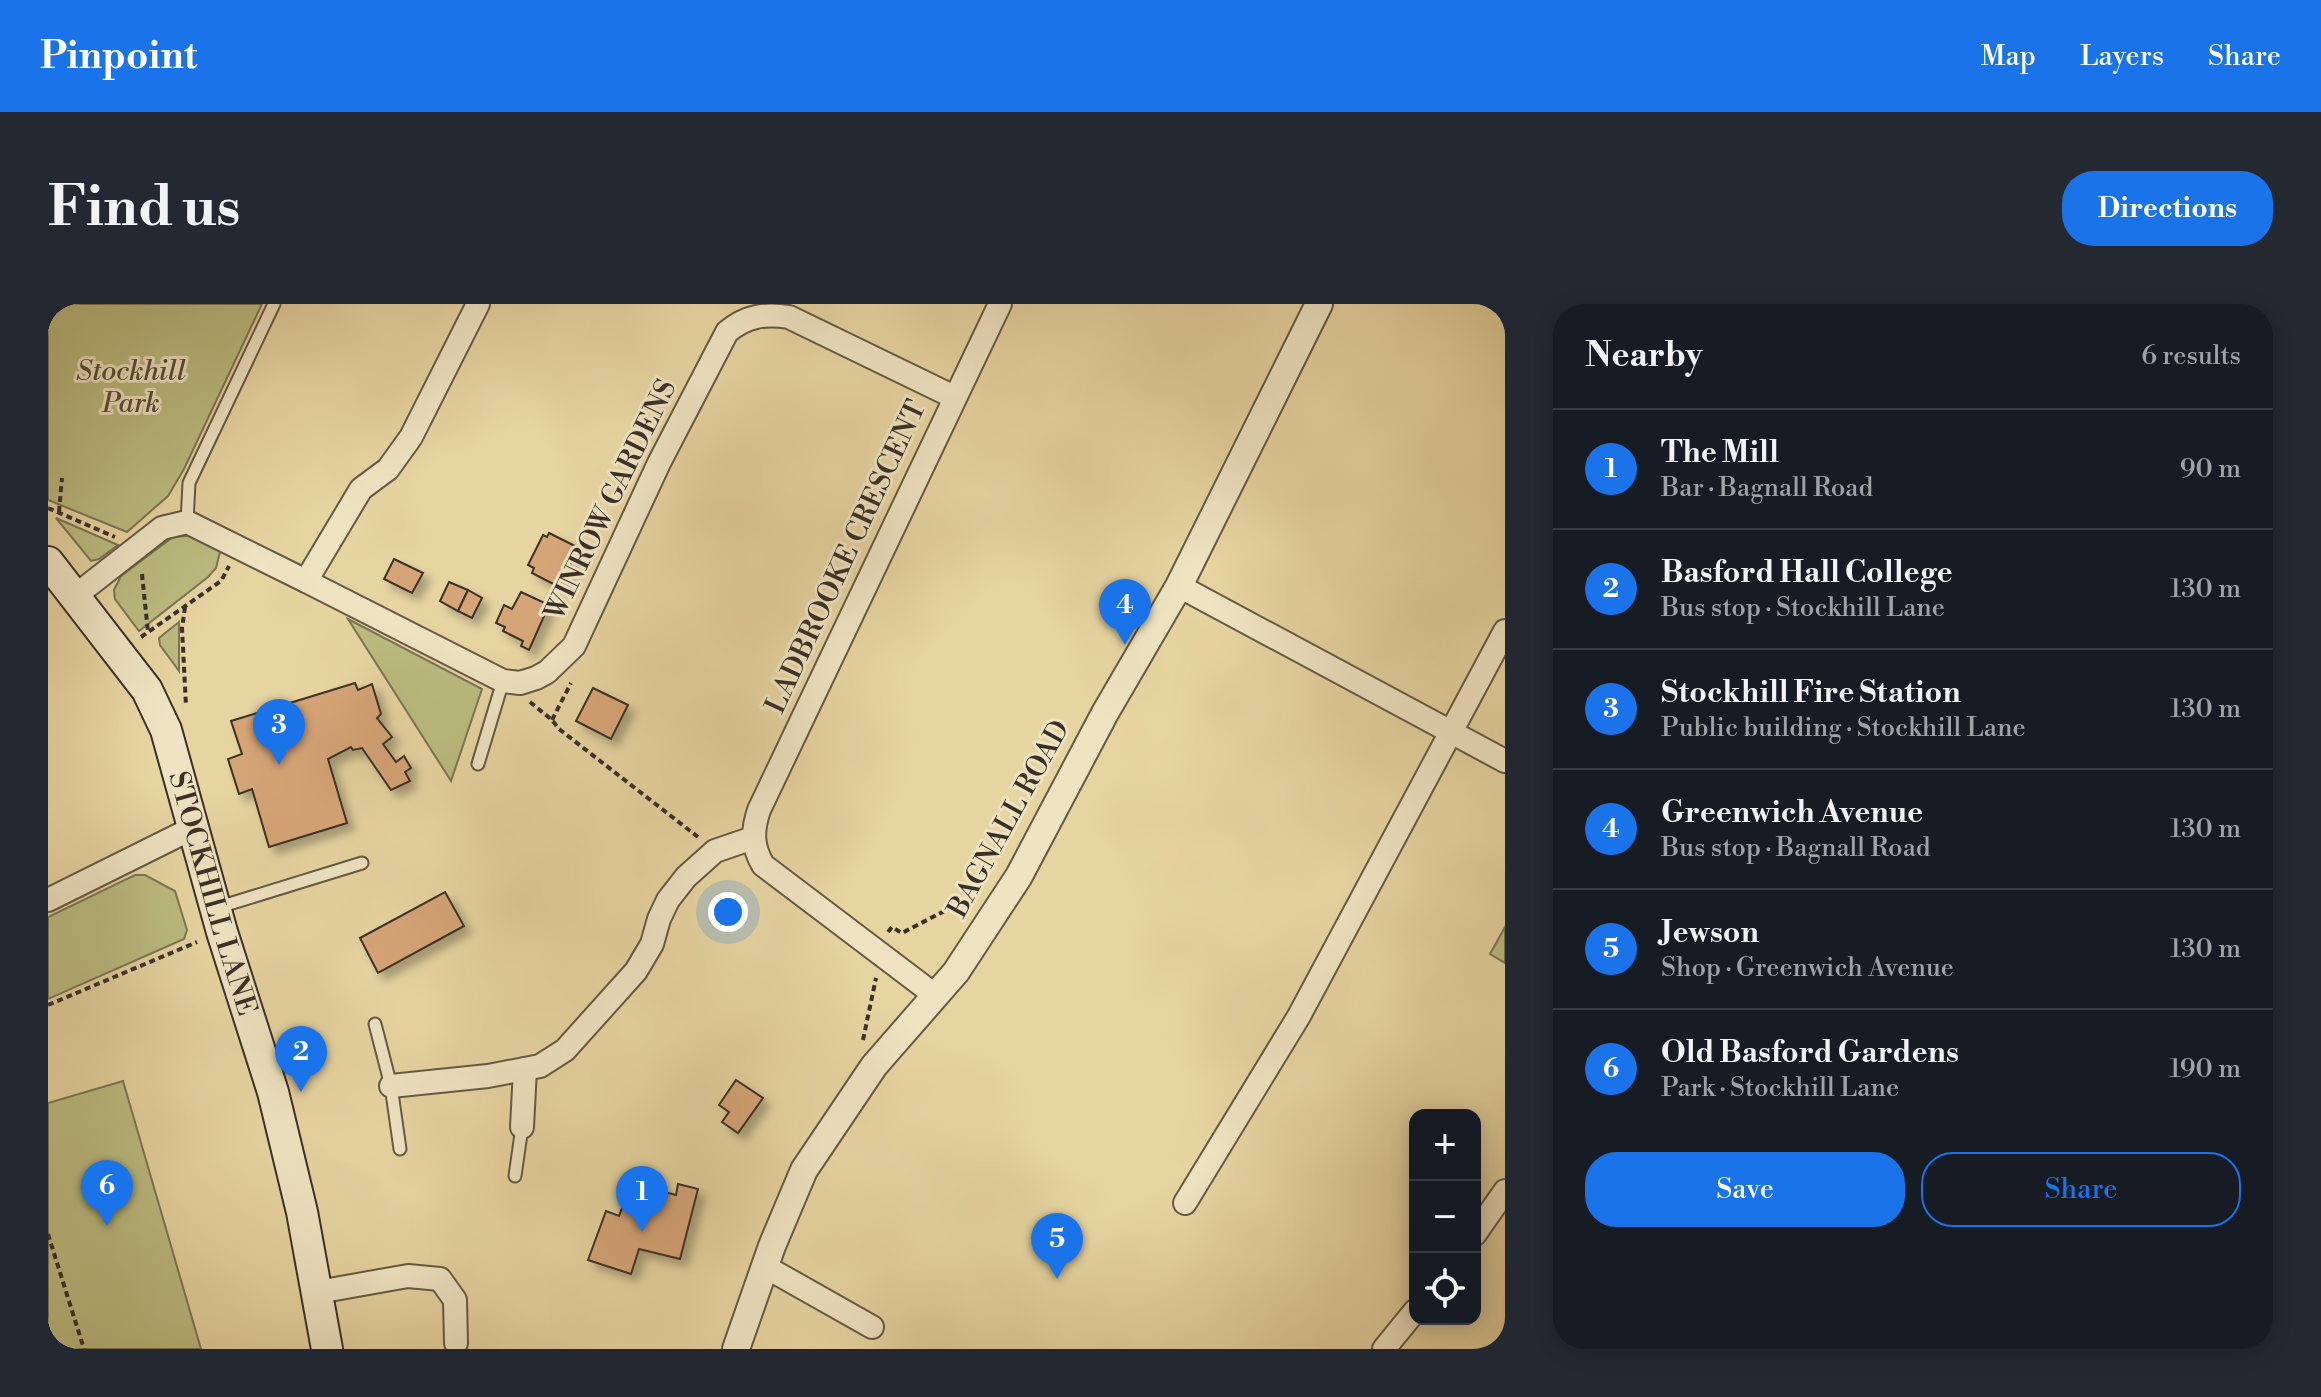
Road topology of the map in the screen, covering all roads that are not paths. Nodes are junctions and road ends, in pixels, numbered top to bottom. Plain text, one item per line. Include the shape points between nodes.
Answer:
1 (274, 304) edge
2 (478, 304) edge
3 (1000, 304) edge
4 (1319, 304) edge
5 (954, 397) junction
6 (187, 522) junction
7 (48, 562) edge
8 (306, 581) junction
9 (1179, 586) junction
10 (75, 596) junction
11 (1505, 631) edge
12 (503, 681) junction
13 (1449, 732) junction
14 (1505, 761) edge
15 (478, 764) dead end
16 (193, 828) junction
17 (753, 838) junction
18 (362, 863) dead end
19 (48, 900) edge
20 (219, 920) junction
21 (936, 996) junction
22 (375, 1024) dead end
23 (525, 1069) junction
24 (391, 1086) junction
25 (522, 1127) joint
26 (400, 1149) dead end
27 (515, 1176) dead end
28 (1505, 1191) edge
29 (1185, 1203) dead end
30 (1481, 1225) edge
31 (764, 1266) junction
32 (318, 1292) junction
33 (1409, 1318) edge
34 (872, 1327) dead end
35 (456, 1343) dead end
36 (327, 1349) edge
37 (736, 1349) edge
38 (1384, 1349) edge

1 - 6 lane via 189,483
2 - 8 street via 411,437 388,469 361,489
3 - 5 street, LADBROOKE CRESCENT
4 - 9 street, BAGNALL ROAD
5 - 12 street, WINROW GARDENS via 789,317 768,313 737,324 727,332 659,463 574,646 536,678
5 - 17 street, LADBROOKE CRESCENT via 759,810
6 - 8 street
6 - 10 street via 162,528
7 - 10 main road, STOCKHILL LANE
8 - 12 street
9 - 13 street
9 - 21 street, BAGNALL ROAD via 1019,876
10 - 16 main road, STOCKHILL LANE via 147,690 166,730
11 - 13 street
12 - 15 lane
13 - 14 street
13 - 29 street via 1299,1016
16 - 19 street
16 - 20 main road, STOCKHILL LANE
17 - 21 street via 763,865
17 - 23 street via 700,862 668,900 636,971 565,1050
18 - 20 lane
20 - 32 main road, STOCKHILL LANE via 273,1092
21 - 31 street, BAGNALL ROAD via 874,1066 804,1170
22 - 24 lane
23 - 24 street
23 - 25 street
24 - 26 lane
25 - 27 lane
28 - 30 street
31 - 34 street
31 - 37 street, BAGNALL ROAD
32 - 35 street via 408,1276 440,1279 455,1300
32 - 36 main road, STOCKHILL LANE
33 - 38 street

